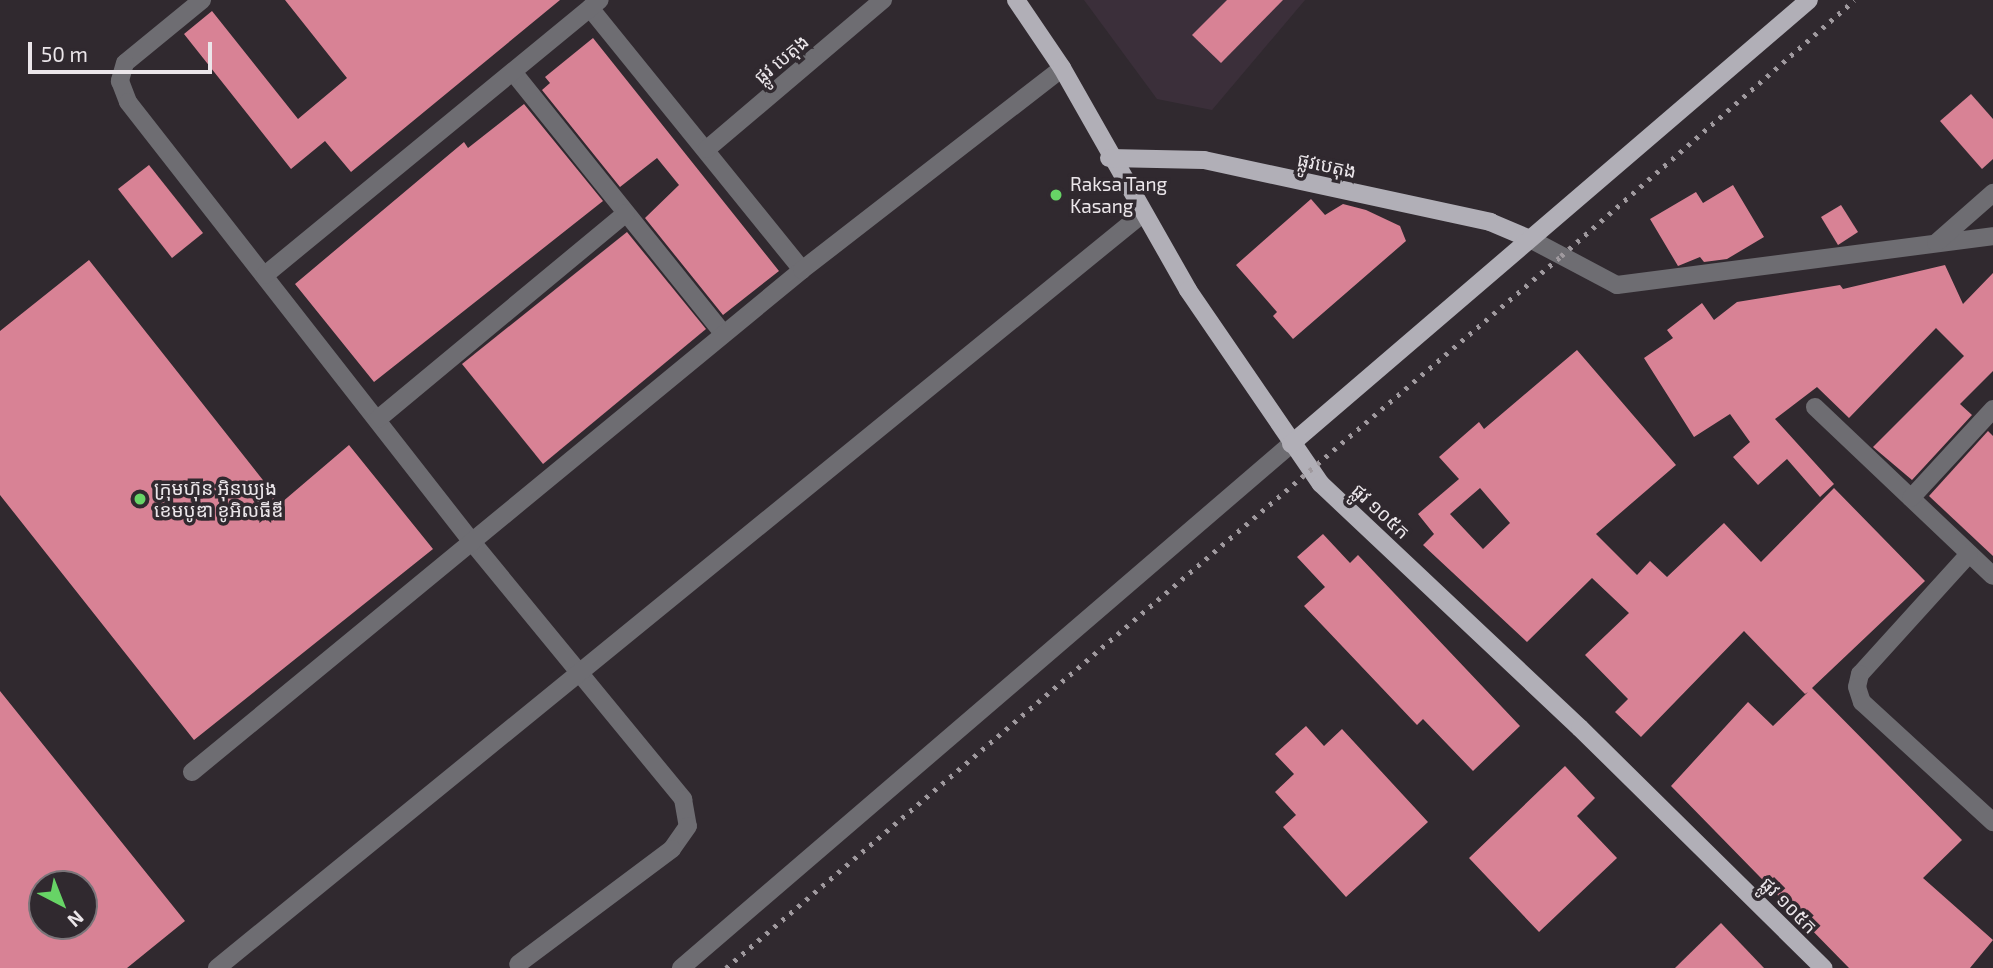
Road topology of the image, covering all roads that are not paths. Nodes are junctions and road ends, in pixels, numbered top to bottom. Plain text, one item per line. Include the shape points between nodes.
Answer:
1 (202, 0) edge
2 (883, 0) edge
3 (1016, 0) edge
4 (1809, 0) edge
5 (595, 4) edge
6 (1062, 68) junction
7 (513, 72) junction
8 (707, 149) junction
9 (1110, 158) junction
10 (1993, 193) edge
11 (626, 213) junction
12 (1142, 215) junction
13 (1993, 236) edge
14 (1531, 239) junction
15 (1936, 243) junction
16 (802, 270) junction
17 (265, 275) junction
18 (724, 334) junction
19 (1815, 407) dead end
20 (1993, 409) edge
21 (378, 419) junction
22 (1292, 444) junction
23 (1911, 498) junction
24 (472, 542) junction
25 (1969, 554) junction
26 (1993, 576) edge
27 (580, 672) junction
28 (192, 772) dead end
29 (1993, 822) edge
30 (518, 964) dead end
31 (217, 968) edge
32 (681, 968) edge
33 (1823, 968) edge

1 - 17 street via 125,63 120,81 128,102
2 - 8 street, ផ្លូវ បេតុង
3 - 6 main road, ផ្លូវ ១០៥ក
4 - 14 main road
5 - 7 street
5 - 8 street
6 - 9 main road, ផ្លូវ ១០៥ក
6 - 16 street
7 - 11 street
7 - 17 street
8 - 16 street
9 - 12 main road, ផ្លូវ ១០៥ក
9 - 14 main road, ផ្លូវបេតុង via 1205,160 1490,222
10 - 15 street
11 - 18 street
11 - 21 street
12 - 22 main road, ផ្លូវ ១០៥ក
12 - 27 street
13 - 15 street
14 - 15 street via 1617,285 1662,283
14 - 22 main road
16 - 18 street
17 - 21 street
18 - 24 street
19 - 23 street
20 - 23 street
21 - 24 street
22 - 32 street
22 - 33 main road, ផ្លូវ ១០៥ក via 1321,484 1580,728
23 - 25 street
24 - 27 street
24 - 28 street
25 - 26 street
25 - 29 street via 1860,674 1857,687 1862,702
27 - 30 street via 684,799 688,826 672,849
27 - 31 street

